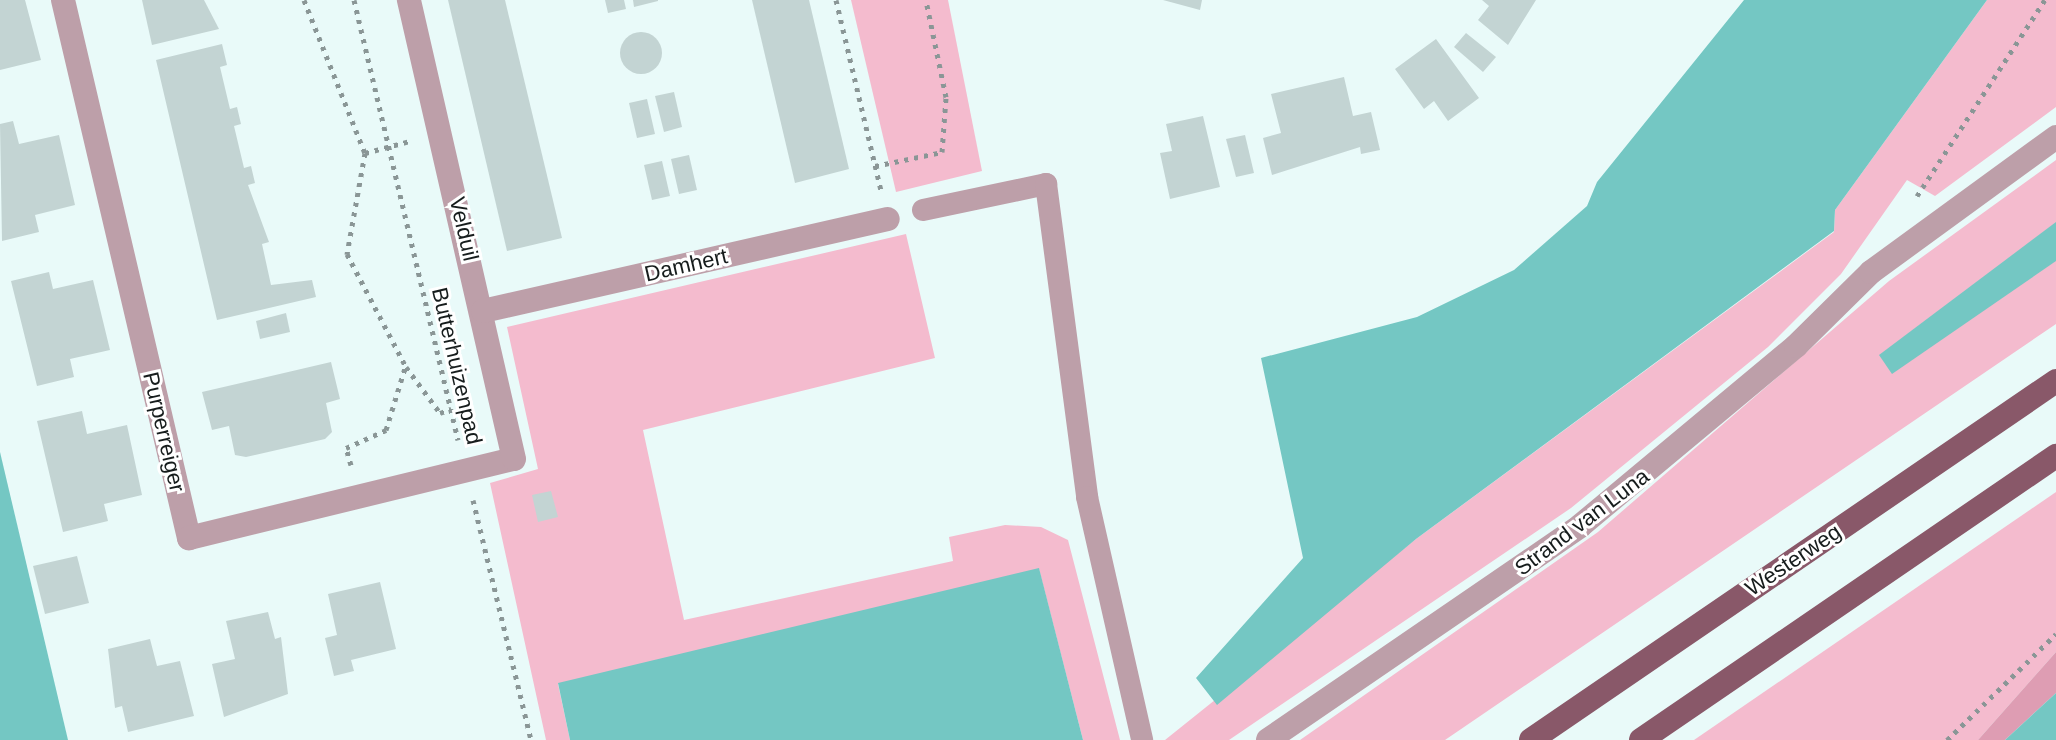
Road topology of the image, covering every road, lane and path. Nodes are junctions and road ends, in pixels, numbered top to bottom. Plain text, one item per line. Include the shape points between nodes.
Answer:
1 (63, 0) edge
2 (304, 0) edge
3 (354, 0) edge
4 (409, 0) edge
5 (836, 0) edge
6 (926, 0) edge
7 (2045, 0) edge
8 (441, 133) junction
9 (2056, 137) edge
10 (389, 147) junction
11 (365, 153) junction
12 (1909, 209) dead end
13 (923, 210) dead end
14 (888, 219) dead end
15 (483, 311) junction
16 (406, 367) junction
17 (2056, 381) edge
18 (451, 409) junction
19 (2056, 456) edge
20 (514, 459) joint
21 (466, 471) junction
22 (360, 497) junction
23 (2056, 634) edge
24 (531, 740) edge
25 (1142, 740) edge
26 (1268, 740) edge
27 (1531, 740) edge
28 (1641, 740) edge
29 (1947, 740) edge

1 - 22 street, Purperreiger via 189,538
2 - 11 path
3 - 10 path, Butterhuizenpad
4 - 8 street, Velduil
5 - 6 path via 875,166 942,152 946,97
7 - 12 path
8 - 10 path
8 - 15 street, Velduil
9 - 26 street, Strand van Luna via 1871,272 1796,346 1580,526
10 - 11 path
10 - 18 path, Butterhuizenpad
11 - 16 path via 347,254
13 - 25 lane via 1046,184 1087,497
14 - 15 street, Damhert
15 - 20 street, Velduil
16 - 18 path via 440,413
16 - 22 path via 386,430 346,448
17 - 27 main road, Westerweg
18 - 21 path, Butterhuizenpad
19 - 28 main road
20 - 21 street, Purperreiger
21 - 22 street, Purperreiger
21 - 24 path, Butterhuizenpad
23 - 29 path

